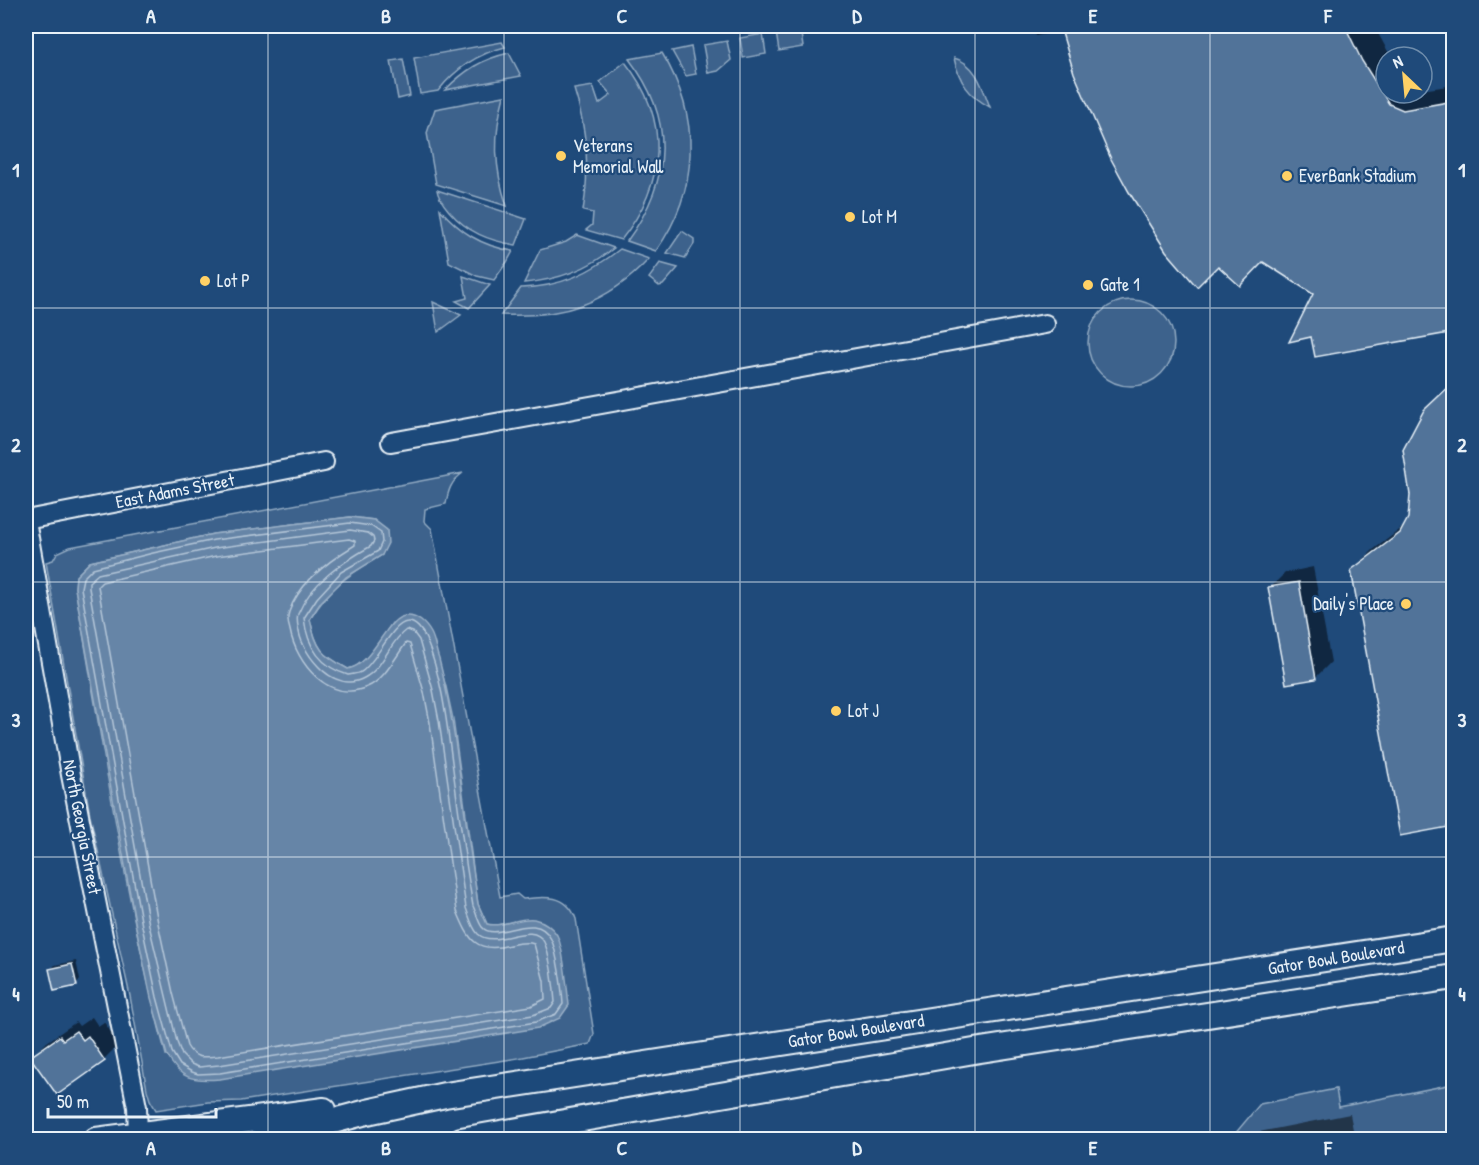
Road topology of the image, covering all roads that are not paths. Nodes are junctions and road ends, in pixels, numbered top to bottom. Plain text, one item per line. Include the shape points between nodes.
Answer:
1 (1045, 324) dead end
2 (391, 442) dead end
3 (324, 462) dead end
4 (26, 521) edge
5 (1454, 939) edge
6 (1454, 977) edge
7 (445, 1095) junction
8 (134, 1136) edge
9 (96, 1140) edge
10 (262, 1140) edge
11 (461, 1140) edge

1 - 2 street
3 - 4 street, East Adams Street
4 - 8 street, North Georgia Street via 136,1107
5 - 7 main road, Gator Bowl Boulevard
6 - 11 main road, Gator Bowl Boulevard via 974,1051
7 - 8 main road
7 - 10 main road, Gator Bowl Boulevard
8 - 9 main road

